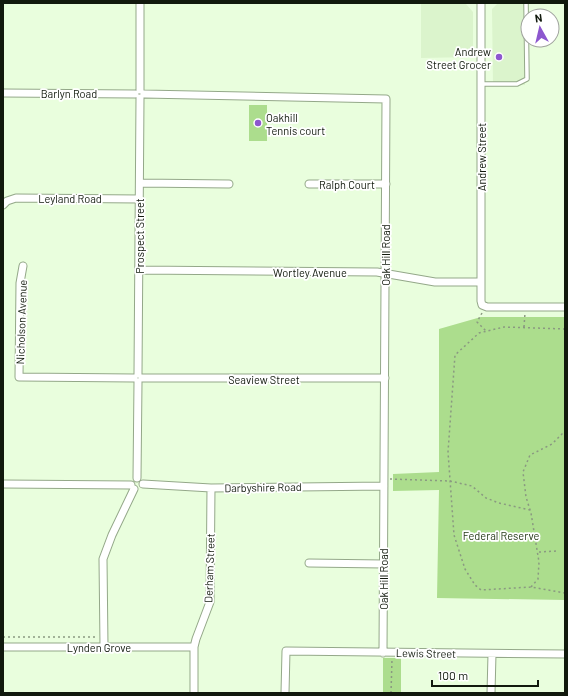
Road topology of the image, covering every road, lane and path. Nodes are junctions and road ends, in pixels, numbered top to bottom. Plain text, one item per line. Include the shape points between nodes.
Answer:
1 (140, 3) edge
2 (481, 3) edge
3 (526, 3) edge
4 (481, 84) junction
5 (3, 93) edge
6 (140, 94) junction
7 (140, 183) junction
8 (229, 184) dead end
9 (309, 184) dead end
10 (386, 184) junction
11 (140, 199) junction
12 (3, 205) edge
13 (24, 266) dead end
14 (139, 270) junction
15 (385, 274) junction
16 (480, 282) junction
17 (487, 307) junction
18 (525, 307) junction
19 (565, 307) edge
20 (524, 327) junction
21 (565, 329) edge
22 (486, 332) junction
23 (19, 377) joint
24 (138, 378) junction
25 (385, 378) junction
26 (565, 431) edge
27 (137, 478) junction
28 (450, 481) junction
29 (384, 483) junction
30 (3, 484) edge
31 (143, 484) junction
32 (132, 487) junction
33 (211, 488) junction
34 (530, 510) junction
35 (557, 551) dead end
36 (538, 552) junction
37 (309, 563) dead end
38 (383, 564) junction
39 (531, 587) junction
40 (565, 593) edge
41 (3, 637) edge
42 (97, 637) dead end
43 (104, 646) junction
44 (3, 647) edge
45 (194, 647) junction
46 (383, 653) junction
47 (392, 653) junction
48 (492, 654) junction
49 (565, 654) edge
50 (194, 693) edge
51 (286, 693) edge
52 (391, 693) edge
53 (491, 693) edge

1 - 6 street, Prospect Street
2 - 4 street, Andrew Street
3 - 4 lane via 527,79 517,84
4 - 16 street, Andrew Street
5 - 6 street, Barlyn Road
6 - 7 street, Prospect Street
6 - 10 street, Oak Hill Road via 386,99
7 - 8 street
7 - 11 street, Prospect Street
9 - 10 street, Ralph Court
10 - 15 street, Oak Hill Road
11 - 12 street, Leyland Road via 16,198
11 - 14 street, Prospect Street
13 - 23 street, Nicholson Avenue via 20,283
14 - 15 street, Wortley Avenue
14 - 24 street, Prospect Street
15 - 16 street, Wortley Avenue via 435,282
15 - 25 street, Oak Hill Road
16 - 17 street, Andrew Street via 480,301
17 - 18 street
17 - 22 path via 476,322
18 - 19 street
18 - 20 path
20 - 21 path
20 - 22 path via 504,327
22 - 28 path via 479,334 455,355 448,452
23 - 24 street, Seaview Street
24 - 25 street, Seaview Street
24 - 27 street, Prospect Street
25 - 29 street, Oak Hill Road
26 - 34 path via 552,444 530,455 523,472
27 - 31 street via 142,480
27 - 32 street via 132,480
28 - 29 path
28 - 34 path via 472,486 486,498 499,503
28 - 39 path via 454,535 475,586 481,590
29 - 33 street, Darbyshire Road
29 - 38 street, Oak Hill Road
30 - 32 street
31 - 32 street via 141,489
31 - 33 street, Darbyshire Road
32 - 43 street via 103,559
33 - 45 street, Derham Street via 210,602
34 - 36 path
35 - 36 path
36 - 39 path via 538,579
37 - 38 street
38 - 46 street, Oak Hill Road
39 - 40 path
41 - 42 path
43 - 44 street, Lynden Grove
43 - 45 street, Lynden Grove
45 - 50 street, Derham Street
46 - 47 street, Lewis Street
46 - 51 street, Lewis Street via 286,651
47 - 48 street, Lewis Street
47 - 52 path
48 - 49 street, Lewis Street
48 - 53 street

